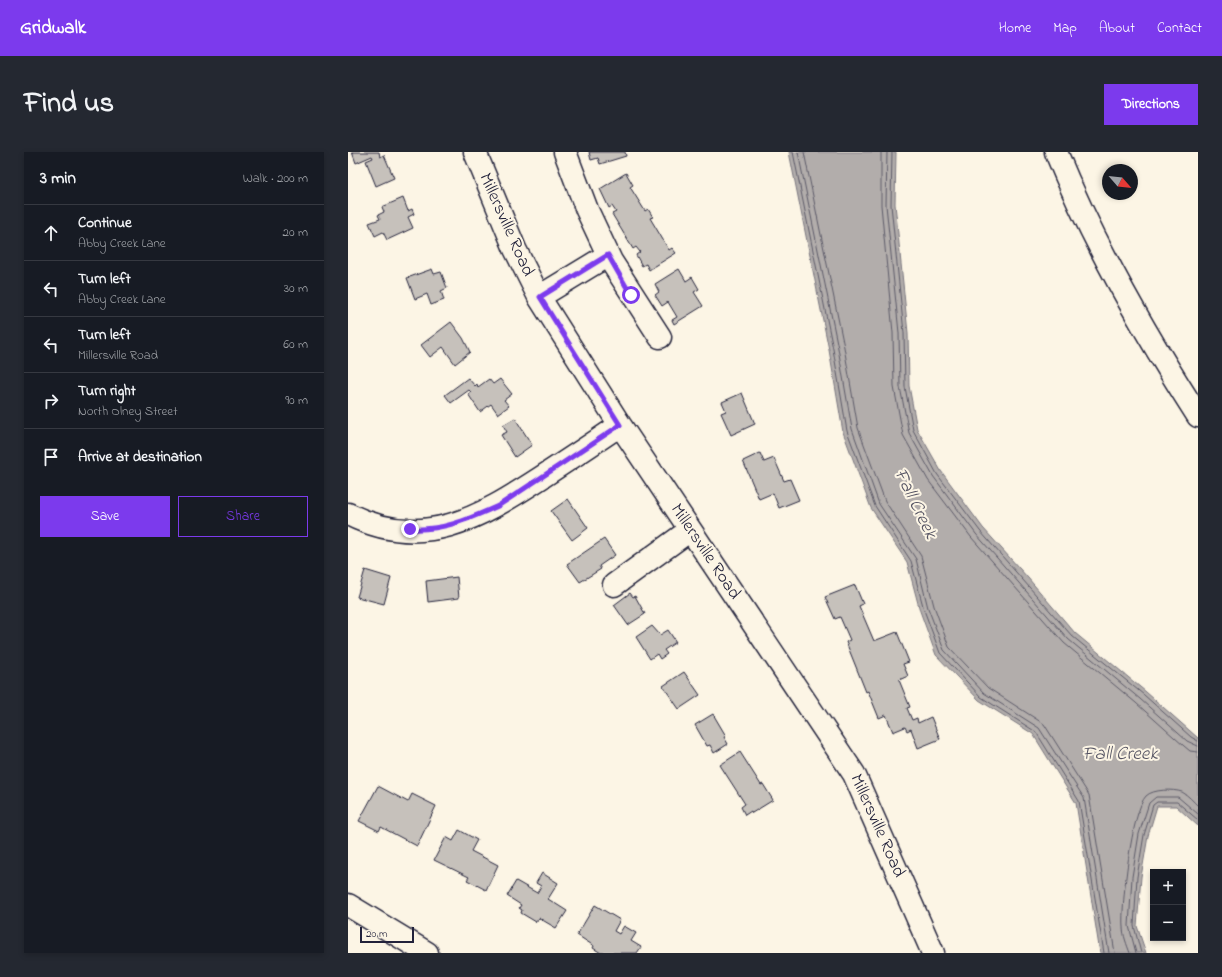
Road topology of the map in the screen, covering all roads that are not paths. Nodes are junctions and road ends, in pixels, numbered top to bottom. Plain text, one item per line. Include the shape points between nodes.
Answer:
1 (475, 152) edge
2 (565, 152) edge
3 (1056, 152) edge
4 (608, 255) junction
5 (540, 297) junction
6 (660, 337) dead end
7 (1198, 416) edge
8 (620, 425) junction
9 (348, 514) edge
10 (690, 530) junction
11 (614, 585) dead end
12 (348, 905) edge
13 (427, 953) edge
14 (933, 953) edge

1 - 5 street, Millersville Road via 515,250
2 - 4 street via 587,210
3 - 7 street via 1114,278
4 - 5 street
4 - 6 street
5 - 8 street, Millersville Road
8 - 9 street via 498,506 452,525 402,529 377,525
8 - 10 street, Millersville Road
10 - 11 street
10 - 14 street, Millersville Road via 854,774
12 - 13 street

